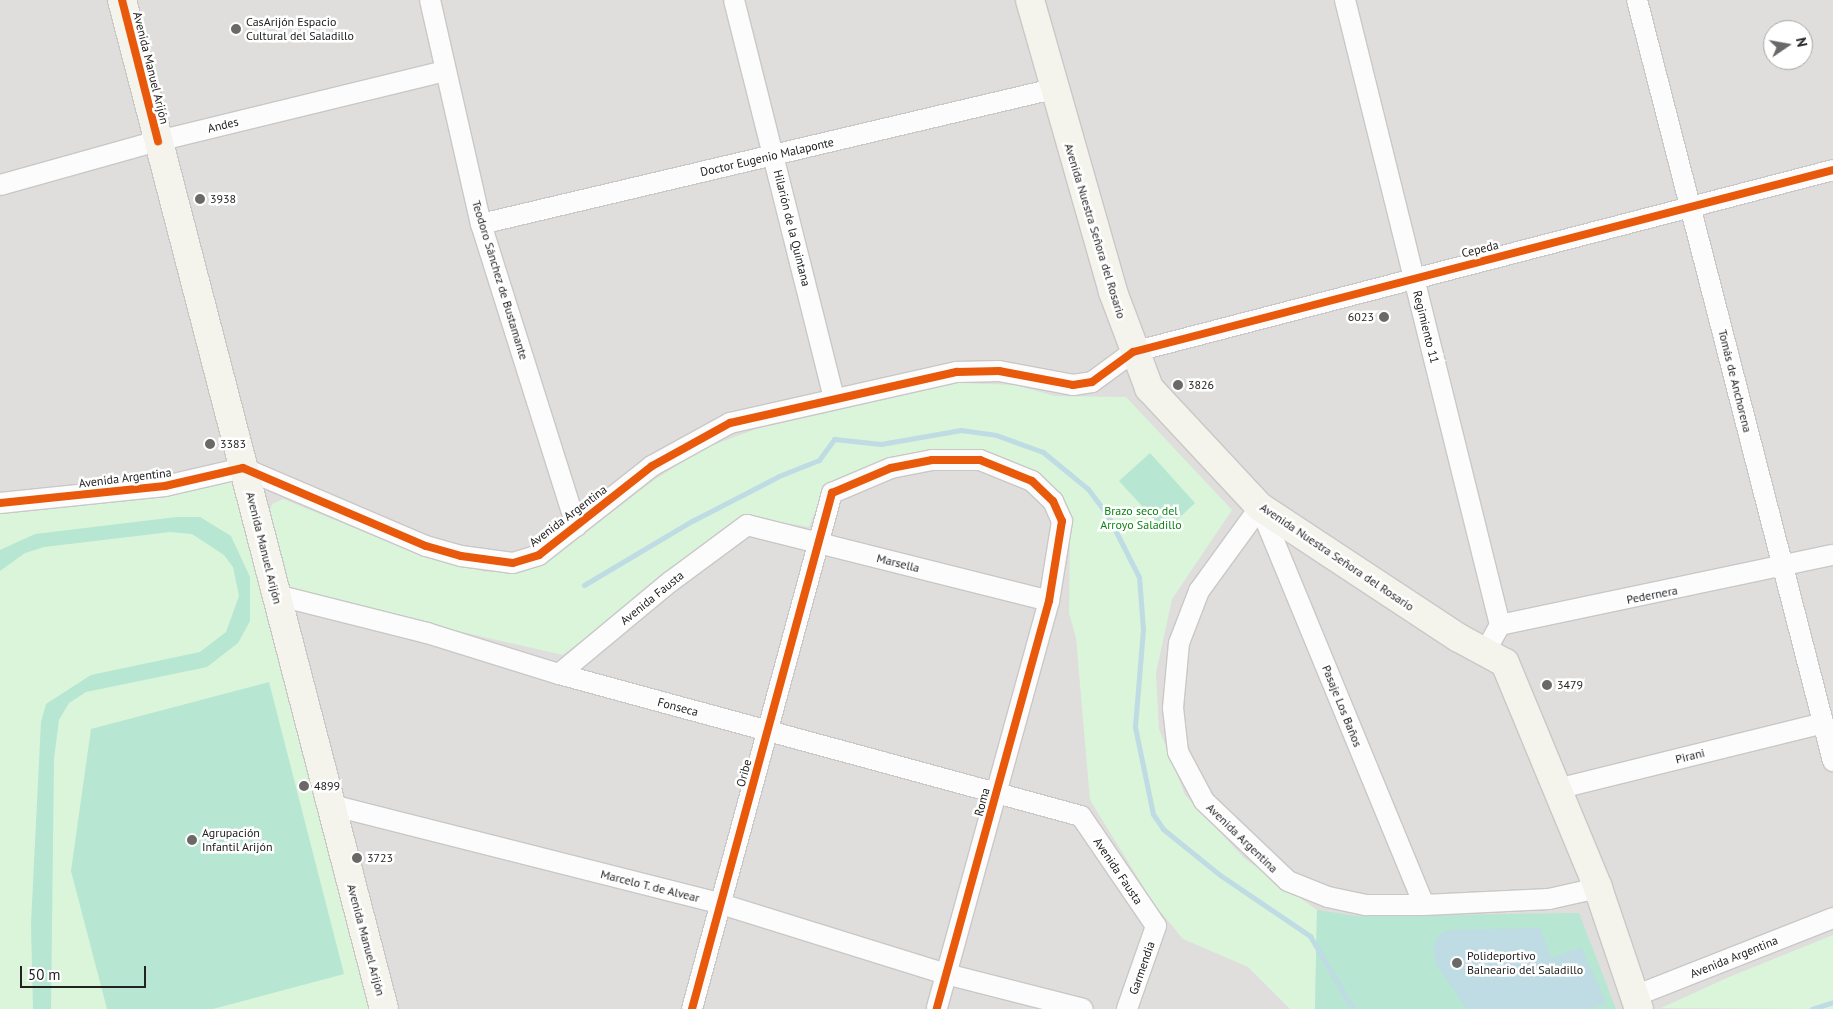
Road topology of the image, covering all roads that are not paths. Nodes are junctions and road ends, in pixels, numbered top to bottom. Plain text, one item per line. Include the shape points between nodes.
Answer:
1 (122, 0) edge
2 (430, 0) edge
3 (734, 0) edge
4 (1030, 0) edge
5 (1345, 0) edge
6 (1638, 0) edge
7 (446, 71) junction
8 (1053, 90) junction
9 (158, 141) junction
10 (773, 155) junction
11 (1833, 170) edge
12 (0, 185) edge
13 (1690, 207) junction
14 (481, 224) junction
15 (1414, 278) junction
16 (1133, 352) junction
17 (834, 398) junction
18 (243, 468) junction
19 (0, 503) edge
20 (1260, 507) junction
21 (747, 525) joint
22 (576, 526) junction
23 (818, 543) junction
24 (1833, 555) edge
25 (1783, 568) junction
26 (276, 595) junction
27 (1049, 600) junction
28 (1500, 625) junction
29 (1485, 652) junction
30 (559, 674) junction
31 (1823, 723) junction
32 (767, 731) junction
33 (1833, 761) edge
34 (1557, 789) junction
35 (996, 793) junction
36 (331, 805) junction
37 (1081, 816) joint
38 (1598, 888) junction
39 (721, 904) junction
40 (1424, 905) junction
41 (1833, 918) edge
42 (1156, 926) joint
43 (946, 974) junction
44 (1637, 1003) edge
45 (384, 1009) edge
46 (692, 1009) edge
47 (937, 1009) edge
48 (1083, 1009) edge
49 (1128, 1009) edge

1 - 9 street, Avenida Manuel Arijón
2 - 7 street, Teodoro Sánchez de Bustamante
3 - 10 street, Hilarión de la Quintana
4 - 8 street, Avenida Nuestra Señora del Rosario
5 - 15 street, Regimiento 11
6 - 13 street, Tomás de Anchorena
7 - 9 street, Andes
7 - 14 street, Teodoro Sánchez de Bustamante
8 - 10 street, Doctor Eugenio Malaponte
8 - 16 street, Avenida Nuestra Señora del Rosario
9 - 12 street, Andes
9 - 18 street, Avenida Manuel Arijón
10 - 14 street, Doctor Eugenio Malaponte
10 - 17 street, Hilarión de la Quintana
11 - 13 street, Cepeda
13 - 15 street, Cepeda
13 - 25 street, Tomás de Anchorena
14 - 22 street, Teodoro Sánchez de Bustamante
15 - 16 street, Cepeda
15 - 28 street, Regimiento 11
16 - 17 street, Avenida Argentina via 1092,382 1079,384 1000,371 957,372
16 - 20 street, Avenida Nuestra Señora del Rosario via 1150,388
17 - 22 street, Avenida Argentina via 730,424 693,441 652,466
18 - 19 street, Avenida Argentina via 165,486
18 - 22 street, Avenida Argentina via 426,546 489,562 512,563 539,555
18 - 26 street, Avenida Manuel Arijón
20 - 29 street, Avenida Nuestra Señora del Rosario
20 - 40 street, Pasaje Los Baños
20 - 40 street, Avenida Argentina via 1199,591 1179,643 1173,708 1178,752 1204,801 1288,881 1328,897 1366,905
21 - 23 street, Marsella
21 - 30 street, Avenida Fausta via 670,582
23 - 27 street, Marsella
23 - 27 street via 832,493 892,468 932,460 980,460 1032,481 1053,500 1062,521
23 - 32 street, Oribe
24 - 25 street, Pedernera
25 - 28 street, Pedernera
25 - 31 street, Tomás de Anchorena
26 - 30 street, Fonseca via 427,633
26 - 36 street, Avenida Manuel Arijón
27 - 35 street, Roma
28 - 29 street
29 - 34 street, Avenida Nuestra Señora del Rosario via 1505,663
30 - 32 street, Fonseca
31 - 33 street, Tomás de Anchorena
31 - 34 street, Pirani
32 - 35 street, Fonseca
32 - 39 street, Oribe
34 - 38 street, Avenida Nuestra Señora del Rosario
35 - 37 street, Fonseca
35 - 43 street, Roma
36 - 39 street, Marcelo T. de Alvear
36 - 45 street, Avenida Manuel Arijón
37 - 42 street, Avenida Fausta
38 - 40 street, Avenida Argentina via 1549,899
38 - 44 street, Avenida Nuestra Señora del Rosario
39 - 43 street, Marcelo T. de Alvear
39 - 46 street, Oribe
41 - 44 street, Avenida Argentina
42 - 49 street, Garmendia
43 - 47 street, Roma
43 - 48 street, Marcelo T. de Alvear

